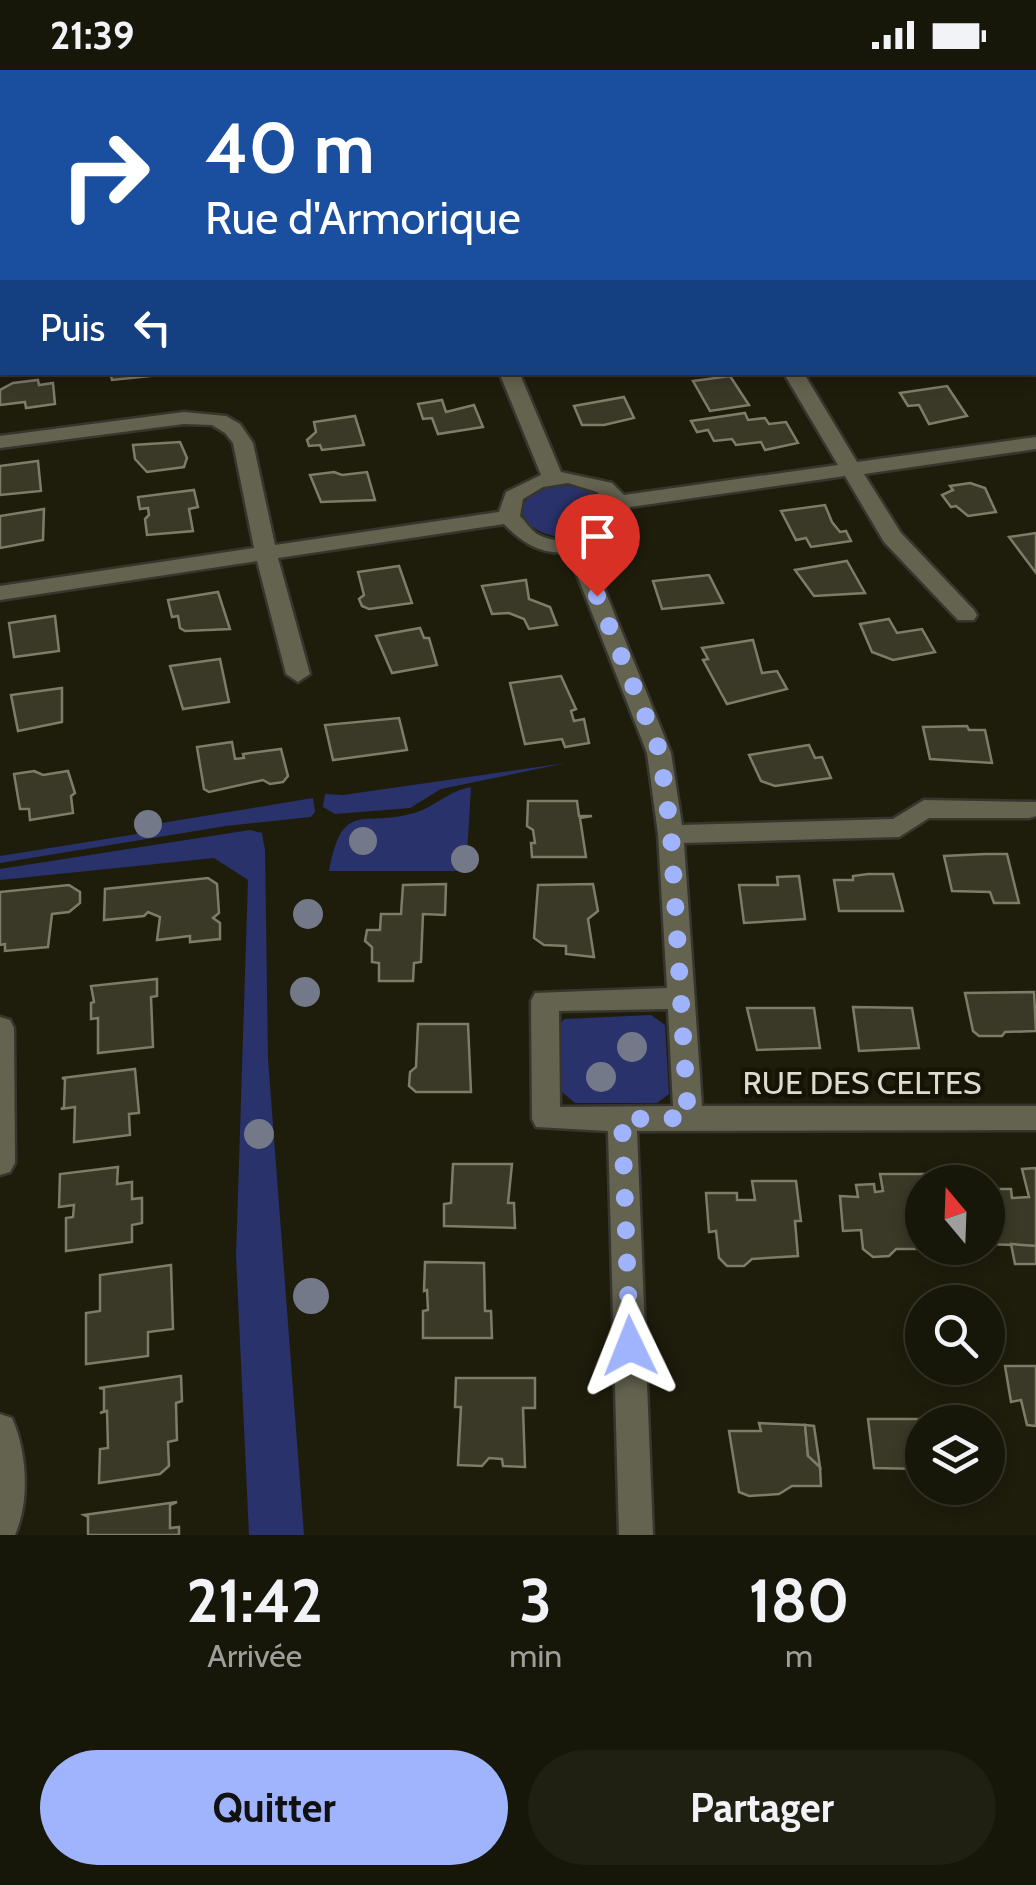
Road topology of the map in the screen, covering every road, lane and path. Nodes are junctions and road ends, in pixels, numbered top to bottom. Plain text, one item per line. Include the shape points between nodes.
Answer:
1 (510, 375) edge
2 (795, 375) edge
3 (0, 442) edge
4 (1036, 443) edge
5 (851, 469) junction
6 (553, 478) junction
7 (619, 502) junction
8 (509, 518) junction
9 (576, 545) junction
10 (267, 554) junction
11 (0, 592) edge
12 (966, 615) dead end
13 (298, 674) dead end
14 (1028, 809) dead end
15 (671, 834) junction
16 (680, 998) junction
17 (0, 1028) edge
18 (688, 1118) junction
19 (1036, 1118) edge
20 (622, 1119) junction
21 (0, 1162) edge
22 (0, 1428) edge
23 (0, 1530) edge
24 (636, 1535) edge

1 - 6 street
2 - 5 street
3 - 10 street via 184,418 223,421 243,443
4 - 5 street
5 - 7 street
5 - 12 street via 892,537
6 - 7 street via 600,485
6 - 8 street via 513,496
7 - 9 street via 618,524
8 - 9 street via 526,536
8 - 10 street
9 - 15 street via 660,752
10 - 11 street
10 - 13 street
14 - 15 street via 924,809 898,828
15 - 16 street
16 - 18 street
16 - 20 street, RUE DES CELTES via 545,1001 546,1119
17 - 21 street
18 - 19 street, RUE DES CELTES
18 - 20 street, RUE DES CELTES
20 - 24 street
22 - 23 street via 7,1446

